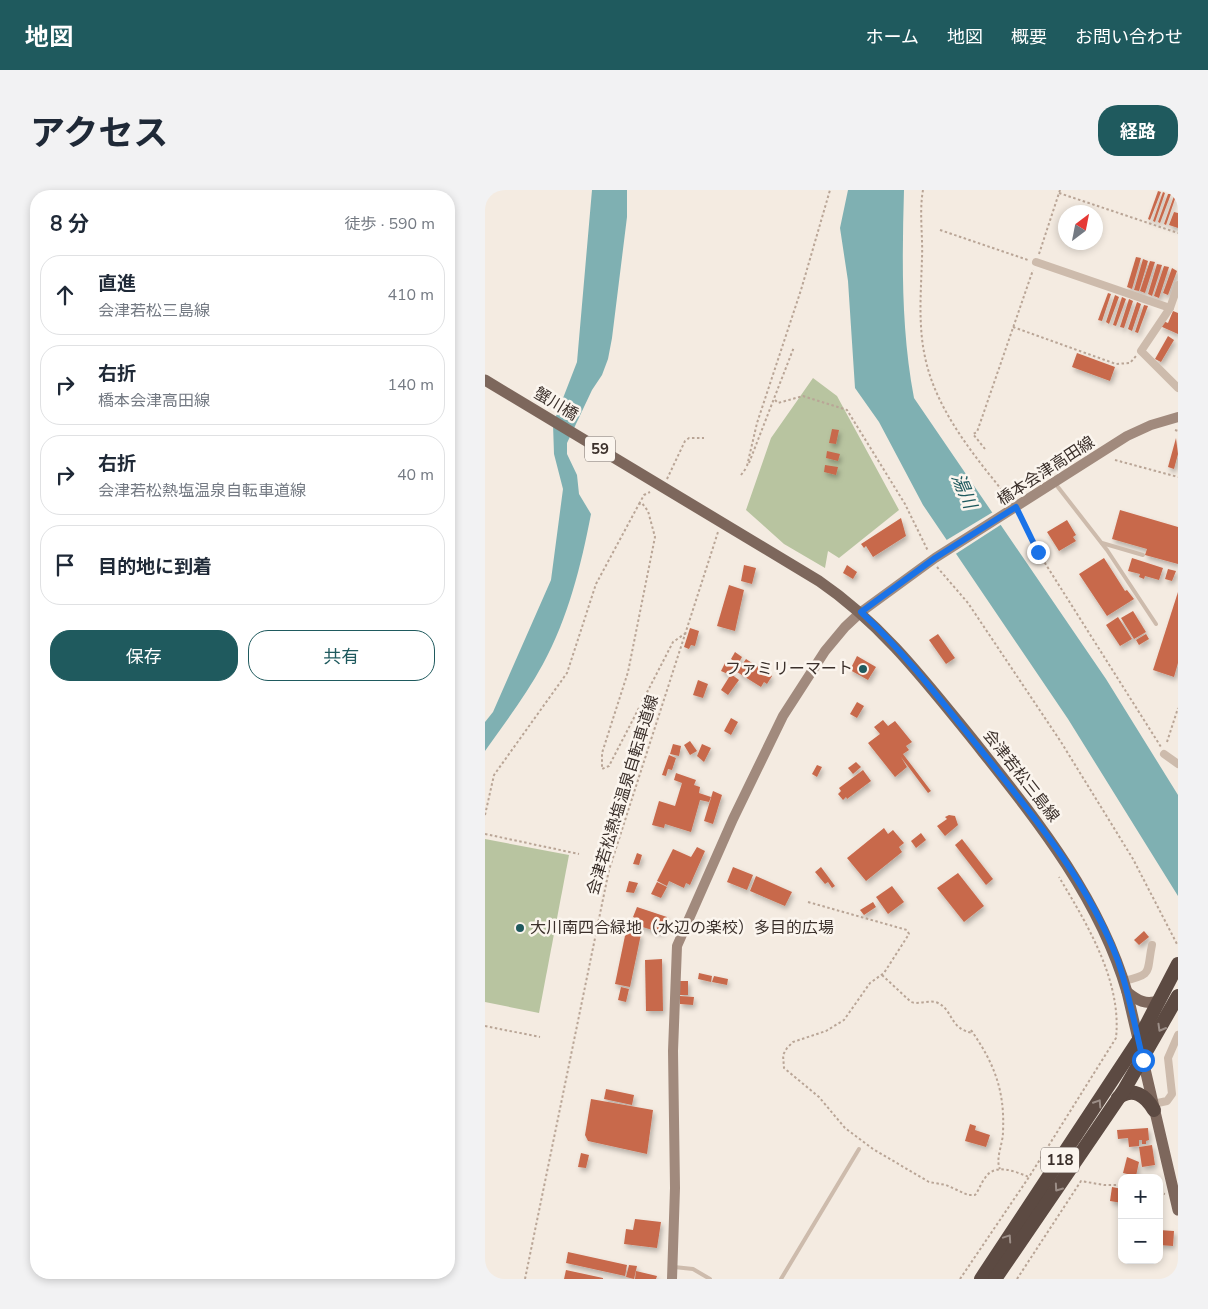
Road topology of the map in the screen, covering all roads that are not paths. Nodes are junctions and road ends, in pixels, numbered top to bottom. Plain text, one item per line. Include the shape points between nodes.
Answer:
1 (1036, 262) road end
2 (1178, 285) edge
3 (1170, 308) junction
4 (485, 380) edge
5 (1178, 388) edge
6 (1178, 417) edge
7 (1054, 482) junction
8 (714, 517) joint
9 (1102, 543) junction
10 (1143, 554) dead end
11 (861, 612) junction
12 (1156, 624) dead end
13 (1164, 754) road end
14 (1178, 764) edge
15 (1152, 945) dead end
16 (1178, 964) edge
17 (1125, 986) junction
18 (1178, 996) edge
19 (1159, 1000) junction
20 (1178, 1035) edge
21 (1138, 1041) junction
22 (1143, 1060) junction
23 (1118, 1098) junction
24 (1153, 1107) junction
25 (859, 1149) dead end
26 (1175, 1186) edge
27 (1178, 1210) edge
28 (672, 1267) junction
29 (672, 1279) edge
30 (710, 1279) edge
31 (781, 1279) edge
32 (981, 1279) edge
33 (995, 1279) edge

1 - 3 street
2 - 3 street
3 - 5 street via 1141,351
4 - 8 main road, 蟹川橋 / 59
6 - 7 street, 橋本会津高田線 via 1127,436
7 - 9 lane
7 - 11 street, 橋本会津高田線
8 - 11 main road, 会津若松三島線 / 59 via 823,577
9 - 10 lane
9 - 12 lane
11 - 17 main road, 会津若松三島線 / 59 via 907,658 1049,839 1103,927
11 - 28 street, 橋本会津高田線 via 825,651 783,716 677,946
13 - 14 street
15 - 17 street via 1149,968 1142,977
16 - 19 highway, 118
17 - 19 main road via 1137,1000 1146,1003
17 - 21 main road, 会津若松三島線 / 59
18 -> 22 highway, 118
19 - 21 highway, 118
20 - 24 street via 1167,1058 1172,1094 1167,1101
21 - 22 main road, 会津若松三島線 / 59
32 -> 21 highway, 118
22 - 23 highway, 118
22 - 24 main road, 会津若松三島線 / 59
23 - 24 highway via 1126,1093 1140,1094
23 -> 33 highway, 118
24 - 26 main road, 会津若松三島線 / 59
25 - 31 lane
26 - 27 main road, 会津若松三島線 / 59
28 - 29 street, 橋本会津高田線
28 - 30 lane via 693,1269

